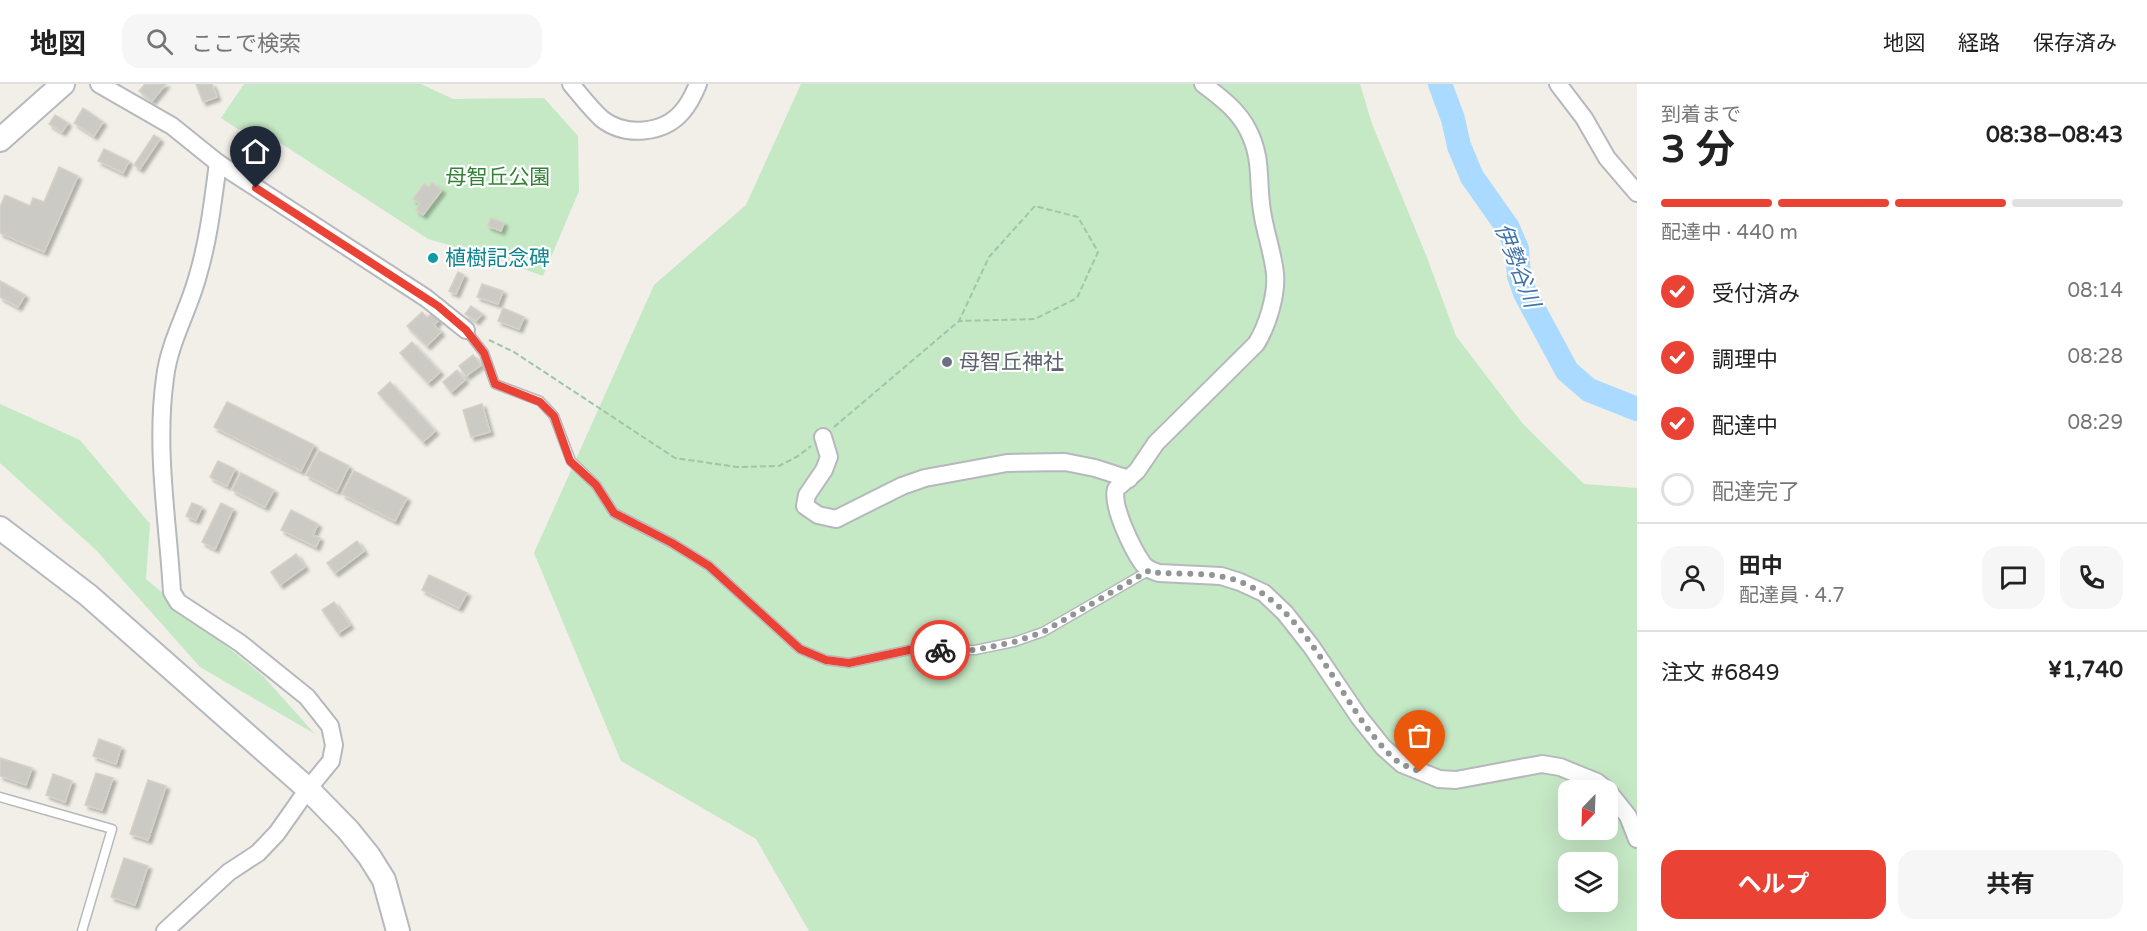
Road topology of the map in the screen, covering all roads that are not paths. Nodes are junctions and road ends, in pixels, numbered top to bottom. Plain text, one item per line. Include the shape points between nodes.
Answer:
1 (63, 84) edge
2 (99, 84) edge
3 (571, 84) edge
4 (698, 84) edge
5 (1203, 84) edge
6 (1558, 84) edge
7 (0, 140) edge
8 (218, 163) junction
9 (1637, 193) edge
10 (466, 330) joint
11 (823, 436) road end
12 (1129, 478) junction
13 (0, 528) edge
14 (1150, 570) junction
15 (1592, 780) edge
16 (308, 789) junction
17 (0, 797) edge
18 (1618, 804) edge
19 (1637, 839) edge
20 (82, 931) edge
21 (165, 931) edge
22 (398, 931) edge

1 - 7 street
2 - 8 street via 172,126
3 - 4 street via 603,120 631,132 668,124 682,112
5 - 12 street via 1234,111 1255,149 1261,209 1275,275 1271,308 1256,344 1156,442
6 - 9 street via 1607,158
8 - 10 street via 426,298
8 - 16 street via 198,276 165,378 162,462 172,592 178,602 286,678 330,726 334,744 331,761
10 - 14 lane via 484,353 495,384 540,402 554,416 570,461 596,485 614,513 709,566 800,649 826,660 849,663 909,650 975,650 1014,642 1043,632
11 - 12 street via 829,457 825,470 807,495 805,506 818,515 836,519 925,478 1007,463 1065,462
12 - 14 street via 1116,489 1115,502 1143,564
13 - 16 street via 88,595
14 - 15 street via 1221,576 1264,593 1311,646 1383,747 1402,764 1439,779 1456,780 1542,764
16 - 21 street via 258,853 229,872
16 - 22 street via 369,856 384,880
17 - 20 lane via 112,828
18 - 19 street

